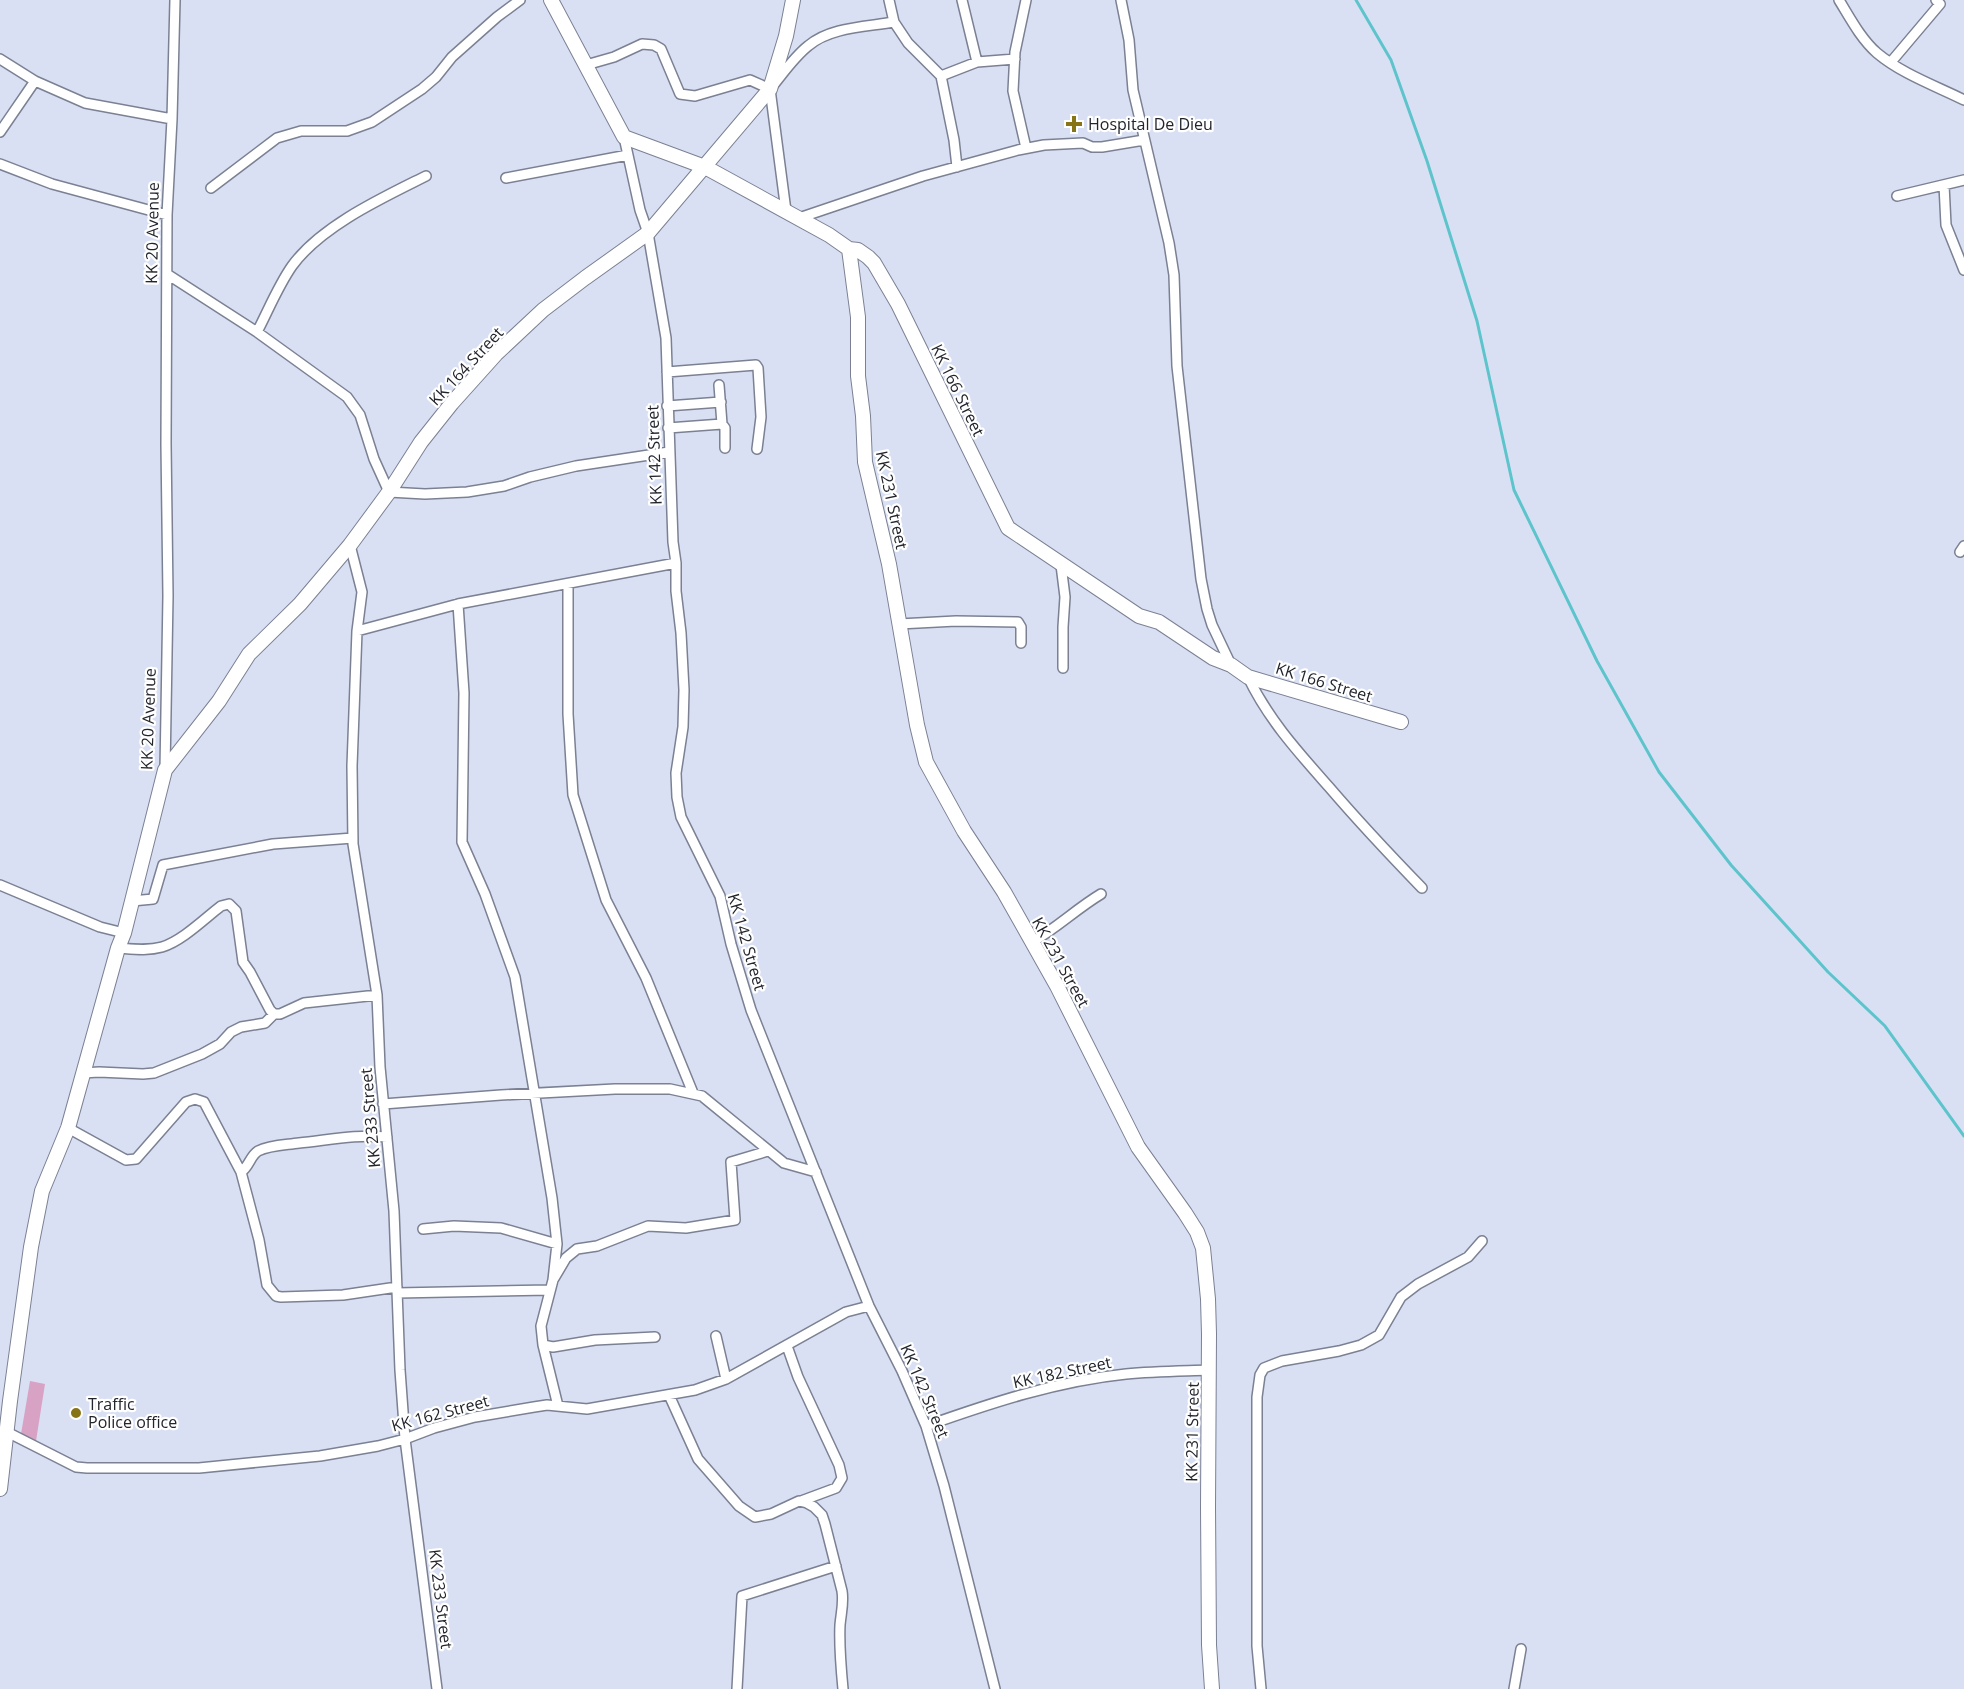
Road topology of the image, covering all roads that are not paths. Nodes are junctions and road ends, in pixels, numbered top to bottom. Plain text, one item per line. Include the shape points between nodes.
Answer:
1 (175, 0) edge
2 (520, 0) edge
3 (551, 0) edge
4 (793, 0) edge
5 (889, 0) edge
6 (962, 0) edge
7 (1026, 0) edge
8 (1122, 0) edge
9 (1839, 0) edge
10 (1936, 0) edge
11 (894, 22) junction
12 (0, 59) edge
13 (1015, 59) junction
14 (977, 62) junction
15 (1891, 62) junction
16 (586, 65) junction
17 (941, 76) junction
18 (34, 81) junction
19 (770, 89) junction
20 (1964, 100) edge
21 (172, 119) junction
22 (0, 132) edge
23 (624, 137) junction
24 (1144, 140) junction
25 (1026, 148) junction
26 (628, 155) junction
27 (0, 164) edge
28 (705, 167) junction
29 (957, 167) junction
30 (426, 176) dead end
31 (506, 178) dead end
32 (1964, 180) edge
33 (1944, 185) junction
34 (211, 188) dead end
35 (1897, 196) dead end
36 (786, 211) junction
37 (167, 215) junction
38 (799, 218) junction
39 (648, 232) junction
40 (849, 249) junction
41 (1964, 270) edge
42 (167, 274) junction
43 (257, 332) junction
44 (667, 372) junction
45 (719, 385) dead end
46 (721, 402) junction
47 (667, 406) junction
48 (722, 424) junction
49 (668, 428) junction
50 (725, 448) dead end
51 (757, 448) dead end
52 (669, 452) junction
53 (389, 492) junction
54 (350, 545) junction
55 (676, 563) junction
56 (1061, 565) junction
57 (568, 584) junction
58 (458, 604) junction
59 (899, 624) junction
60 (357, 630) junction
61 (1021, 643) dead end
62 (1231, 665) junction
63 (1063, 669) dead end
64 (1248, 677) junction
65 (1401, 722) dead end
66 (165, 770) junction
67 (353, 838) junction
68 (0, 885) edge
69 (1422, 888) dead end
70 (1101, 894) dead end
71 (132, 901) junction
72 (124, 933) junction
73 (1032, 942) junction
74 (118, 948) junction
75 (376, 995) junction
76 (274, 1014) junction
77 (83, 1073) junction
78 (693, 1093) junction
79 (536, 1094) junction
80 (383, 1104) junction
81 (68, 1128) junction
82 (387, 1137) junction
83 (768, 1150) junction
84 (241, 1172) junction
85 (816, 1172) junction
86 (423, 1229) dead end
87 (1482, 1241) dead end
88 (556, 1244) junction
89 (553, 1280) junction
90 (397, 1290) junction
91 (550, 1290) junction
92 (869, 1306) junction
93 (716, 1336) dead end
94 (655, 1337) dead end
95 (543, 1345) junction
96 (787, 1346) junction
97 (1209, 1370) junction
98 (726, 1379) junction
99 (669, 1395) junction
100 (558, 1406) junction
101 (926, 1426) junction
102 (3, 1432) edge
103 (405, 1439) junction
104 (0, 1489) edge
105 (799, 1501) junction
106 (836, 1566) junction
107 (1521, 1649) dead end
108 (437, 1689) edge
109 (737, 1689) edge
110 (843, 1689) edge
111 (995, 1689) edge
112 (1212, 1689) edge
113 (1261, 1689) edge
114 (1514, 1689) edge

1 - 21 street, KK 20 Avenue
2 - 34 street via 452,57 422,89 372,122 347,131 301,131 277,138
3 - 16 street
4 - 19 street, KK 164 Street
5 - 11 street
6 - 14 street
7 - 13 street
8 - 24 street via 1133,90
9 - 15 street via 1870,46
10 - 15 street via 1940,4
11 - 17 street via 908,43
11 - 19 street via 829,34 814,41
12 - 18 street
13 - 14 street
13 - 25 street via 1012,91
14 - 17 street
15 - 20 street
16 - 19 street via 642,44 654,45 661,49 680,94 695,96 750,80
16 - 23 street
17 - 29 street
18 - 21 street via 85,103
18 - 22 street
19 - 28 street, KK 164 Street
19 - 36 street
21 - 37 street, KK 20 Avenue
23 - 26 street, KK 142 Street
23 - 28 street, KK 166 Street
24 - 25 street via 1102,147 1083,143
24 - 62 street via 1174,275 1177,366 1202,579 1212,625
25 - 29 street
26 - 31 street
26 - 39 street, KK 142 Street
27 - 37 street via 52,184
28 - 36 street, KK 166 Street
28 - 39 street, KK 164 Street
29 - 38 street
30 - 43 street via 368,206 317,240 291,268
32 - 33 street
33 - 35 street
33 - 41 street via 1946,225
36 - 38 street, KK 166 Street
37 - 42 street, KK 20 Avenue
38 - 40 street, KK 166 Street
39 - 44 street, KK 142 Street via 666,338
39 - 53 street, KK 164 Street via 543,310 496,354 421,442
40 - 56 street, KK 166 Street via 858,250 874,263 898,303 1008,528
40 - 59 street, KK 231 Street via 858,317 865,462
42 - 43 street
42 - 66 street, KK 20 Avenue
43 - 53 street via 355,406
44 - 47 street, KK 142 Street
44 - 51 street via 756,365 760,417
45 - 46 street
46 - 47 street
46 - 48 street
47 - 49 street, KK 142 Street
48 - 49 street
48 - 50 street
49 - 52 street, KK 142 Street
52 - 53 street via 576,466 467,492
52 - 55 street, KK 142 Street
53 - 54 street, KK 164 Street
54 - 60 street, KK 233 Street via 362,592
54 - 66 street, KK 164 Street via 300,604 249,654 219,701
55 - 57 street
55 - 85 street, KK 142 Street via 684,690 676,773 681,818 720,896 751,1010
56 - 62 street, KK 166 Street via 1139,616 1159,622 1213,658
56 - 63 street via 1065,597
57 - 58 street
57 - 78 street via 568,714 573,795 606,900 646,978
58 - 60 street
58 - 79 street via 464,693 462,842 515,977
59 - 61 street via 1018,622
59 - 73 street, KK 231 Street via 926,762
60 - 67 street, KK 233 Street
62 - 64 street, KK 166 Street
64 - 65 street, KK 166 Street
64 - 69 street via 1286,740
66 - 71 street, KK 20 Avenue
67 - 71 street via 273,844 163,865 153,899
67 - 75 street, KK 233 Street
68 - 72 street via 100,927
70 - 73 street
71 - 72 street, KK 20 Avenue
72 - 74 street, KK 20 Avenue
73 - 97 street, KK 231 Street via 1138,1147 1197,1232 1203,1248 1208,1299
74 - 76 street via 150,949 172,943 229,904 236,911 243,962
74 - 77 street, KK 20 Avenue
75 - 76 street via 304,1003
75 - 80 street, KK 233 Street
76 - 77 street via 265,1023 231,1032 202,1054 154,1072
77 - 81 street, KK 20 Avenue
78 - 79 street via 637,1089
78 - 83 street via 702,1096
79 - 80 street
79 - 88 street
80 - 82 street, KK 233 Street
81 - 84 street via 126,1160 136,1159 186,1102 204,1101
81 - 102 street, KK 20 Avenue via 42,1191
82 - 84 street via 367,1135 276,1146 258,1151
82 - 90 street, KK 233 Street
83 - 85 street via 784,1163
83 - 89 street via 731,1162 735,1220 686,1228 648,1226 597,1246 578,1249 566,1258
84 - 90 street via 267,1285 276,1296
85 - 92 street, KK 142 Street
86 - 88 street via 501,1228
87 - 113 street via 1468,1257 1401,1297 1379,1335 1339,1351 1282,1361 1264,1368 1260,1375 1257,1646
88 - 89 street
89 - 91 street
90 - 91 street
90 - 103 street, KK 233 Street
91 - 95 street via 542,1326
92 - 96 street, KK 162 Street via 846,1312
92 - 101 street, KK 142 Street
93 - 98 street
94 - 95 street
95 - 100 street
96 - 98 street, KK 162 Street
96 - 105 street via 842,1478 836,1488
97 - 101 street, KK 182 Street via 1126,1374 1059,1385
97 - 112 street, KK 231 Street
98 - 99 street, KK 162 Street
99 - 100 street, KK 162 Street via 587,1409
99 - 105 street via 698,1459 739,1506 755,1517
100 - 103 street, KK 162 Street via 475,1417
101 - 111 street, KK 142 Street
102 - 103 street, KK 162 Street via 76,1467 87,1468 229,1466 320,1456
102 - 104 street, KK 20 Avenue
103 - 108 street, KK 233 Street
105 - 106 street via 822,1515
106 - 109 street via 742,1596
106 - 110 street via 843,1602
107 - 114 street

